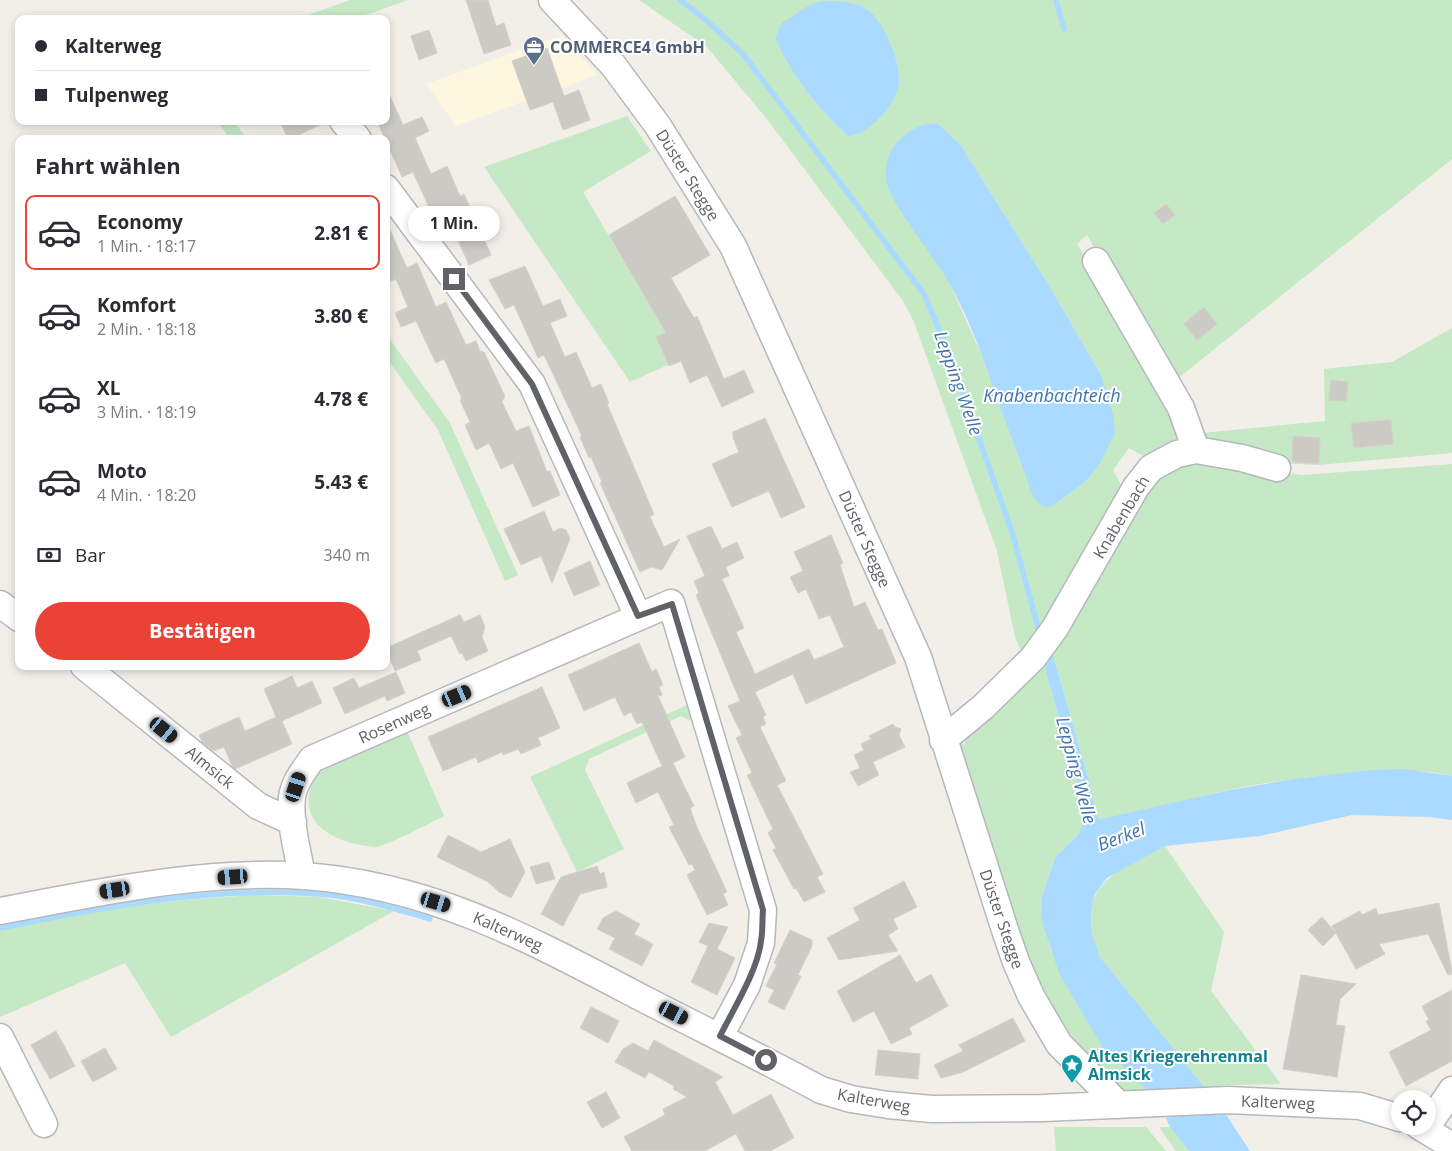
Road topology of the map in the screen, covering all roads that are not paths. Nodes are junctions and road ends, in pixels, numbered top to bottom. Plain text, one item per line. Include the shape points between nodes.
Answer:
1 (552, 0) edge
2 (346, 125) edge
3 (355, 135) edge
4 (390, 193) edge
5 (1096, 261) dead end
6 (1196, 450) junction
7 (1278, 468) dead end
8 (0, 604) edge
9 (15, 615) edge
10 (638, 616) junction
11 (89, 670) edge
12 (944, 740) junction
13 (293, 822) junction
14 (302, 876) junction
15 (0, 911) edge
16 (720, 1036) junction
17 (0, 1037) edge
18 (1452, 1090) edge
19 (1119, 1105) junction
20 (1436, 1111) edge
21 (1391, 1115) edge
22 (44, 1124) dead end
23 (1436, 1135) edge
24 (1452, 1146) edge

1 - 12 street, Düster Stegge via 612,65 658,126 732,246 918,657
2 - 3 street
4 - 10 street via 532,384
5 - 6 street via 1181,408
6 - 7 street, Knabenbach
6 - 12 street, Knabenbach via 1177,454 1151,468 1136,488 1055,628 1033,658
8 - 9 street
10 - 13 street, Rosenweg via 312,759 299,777 292,797
10 - 16 street, Rosenweg via 672,604 763,910 761,943 756,959
11 - 13 street, Almsick via 258,806
12 - 19 street, Düster Stegge via 1004,927 1031,996 1059,1044
13 - 14 street, Rosenweg
14 - 15 street, Kalterweg via 248,876 161,884
14 - 16 street, Kalterweg via 394,890 457,909 533,941
16 - 19 street, Kalterweg via 821,1090 869,1102 932,1109 982,1110
17 - 22 street
18 - 20 street
19 - 21 street, Kalterweg via 1228,1100 1360,1106
23 - 24 street

